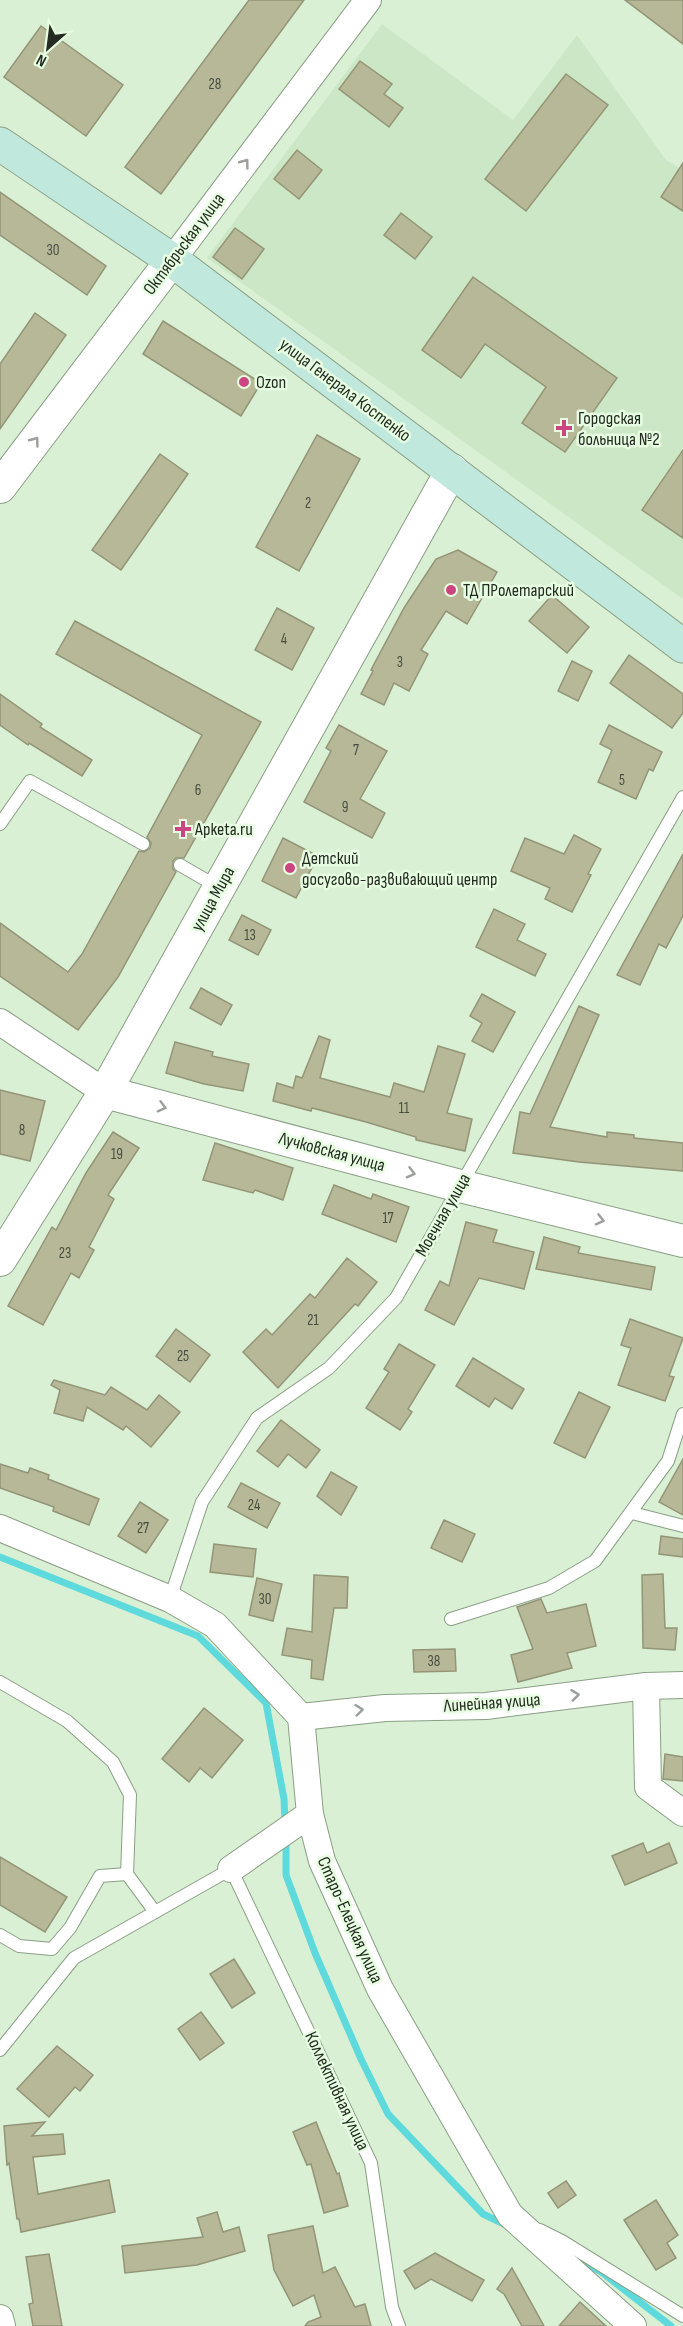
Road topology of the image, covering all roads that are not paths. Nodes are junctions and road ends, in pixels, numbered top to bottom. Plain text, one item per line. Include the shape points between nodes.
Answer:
1 (368, 0) edge
2 (0, 144) edge
3 (172, 260) junction
4 (452, 470) junction
5 (0, 487) edge
6 (683, 646) edge
7 (683, 797) edge
8 (0, 824) edge
9 (143, 844) dead end
10 (180, 865) dead end
11 (219, 887) junction
12 (0, 1022) edge
13 (105, 1092) junction
14 (460, 1186) junction
15 (683, 1240) edge
16 (0, 1260) edge
17 (683, 1414) edge
18 (632, 1513) junction
19 (683, 1526) edge
20 (0, 1528) edge
21 (170, 1599) junction
22 (451, 1619) dead end
23 (0, 1683) edge
24 (683, 1685) edge
25 (646, 1686) junction
26 (301, 1717) junction
27 (683, 1813) edge
28 (310, 1814) junction
29 (231, 1869) junction
30 (128, 1874) junction
31 (155, 1912) junction
32 (0, 1935) edge
33 (0, 2050) edge
34 (510, 2215) junction
35 (683, 2316) edge
36 (0, 2318) edge
37 (2, 2326) edge
38 (399, 2326) edge
39 (633, 2326) edge

3 -> 1 street, Октябрьская улица
2 - 3 main road, улица Генерала Костенко
3 - 4 main road, улица Генерала Костенко
5 -> 3 street, Октябрьская улица
4 - 6 main road, улица Генерала Костенко
4 - 11 street, улица Мира
7 - 14 lane, Моечная улица
8 - 9 lane via 30,781
10 - 11 lane
11 - 13 street, улица Мира
12 - 13 street, Лучковская улица
13 -> 14 street, Лучковская улица
13 - 16 street, улица Мира
14 -> 15 street, Лучковская улица
14 - 21 lane, Моечная улица via 396,1298 329,1368 256,1418 202,1502
17 - 18 lane via 668,1461
18 - 19 lane
18 - 22 lane via 595,1561 549,1588
20 - 21 street
21 - 26 street via 215,1625
23 - 30 lane via 67,1721 113,1762 130,1795
24 - 25 street, Линейная улица
26 -> 25 street, Линейная улица via 385,1708 486,1706
25 - 27 street via 648,1787
26 - 28 street, Старо-Елецкая улица
28 - 29 street
28 - 34 street, Старо-Елецкая улица via 322,1861 380,1989
29 - 31 lane
29 - 38 lane, Коллективная улица via 371,2163 392,2307
30 - 31 lane
30 - 32 lane via 100,1876 70,1928 52,1949 19,1946
31 - 33 lane via 74,1958
34 - 35 lane via 562,2241
34 - 39 street, Старо-Елецкая улица
36 - 37 street

